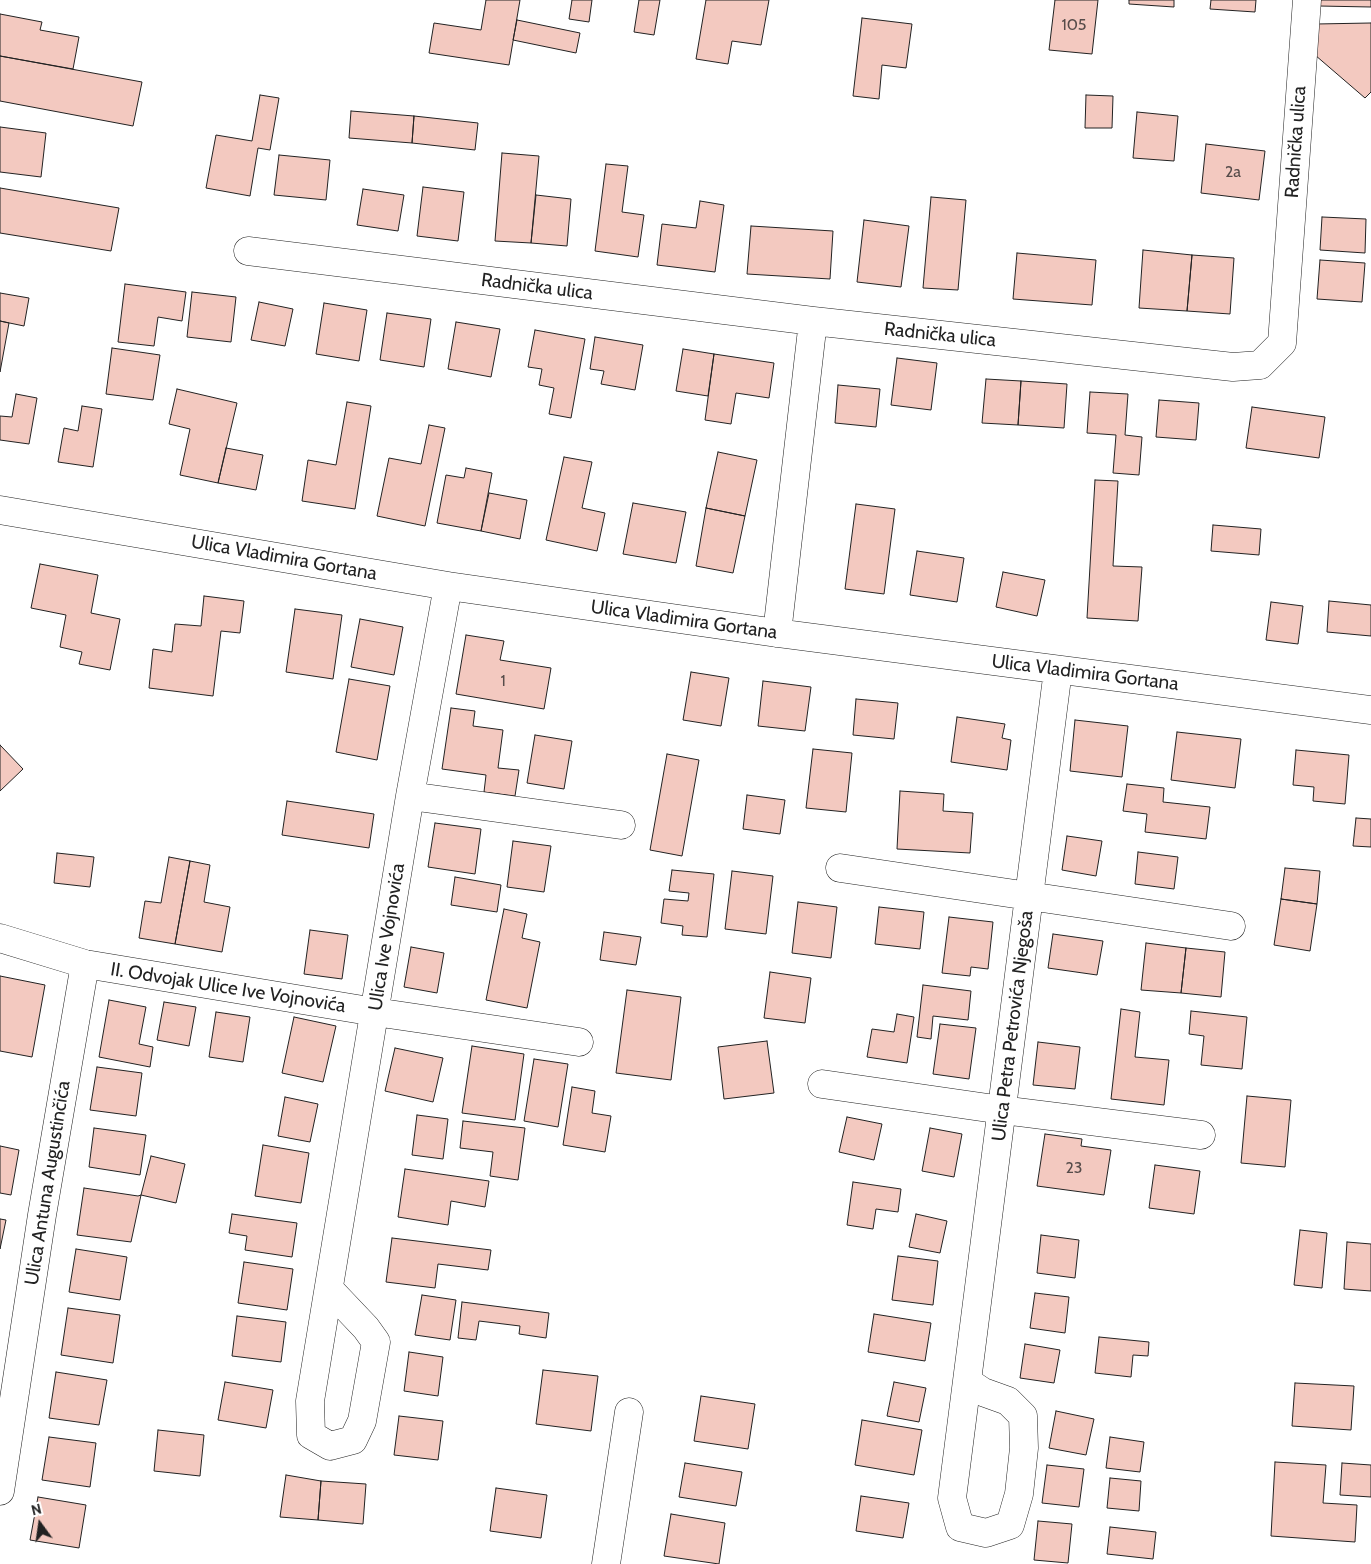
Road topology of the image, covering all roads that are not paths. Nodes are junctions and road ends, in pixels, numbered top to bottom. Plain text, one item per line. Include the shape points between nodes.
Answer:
1 (1307, 0) edge
2 (248, 251) dead end
3 (813, 321) junction
4 (0, 510) edge
5 (448, 586) junction
6 (777, 633) junction
7 (1058, 670) junction
8 (1371, 710) edge
9 (410, 796) junction
10 (621, 825) dead end
11 (840, 868) dead end
12 (1030, 896) junction
13 (1231, 926) dead end
14 (0, 938) edge
15 (85, 964) junction
16 (375, 1012) junction
17 (580, 1042) dead end
18 (822, 1084) dead end
19 (1002, 1110) junction
20 (1201, 1135) dead end
21 (329, 1288) junction
22 (968, 1382) junction
23 (629, 1412) dead end
24 (0, 1491) edge
25 (606, 1564) edge

1 - 3 street, Radnička ulica via 1282,343 1260,365 1233,367
2 - 3 street, Radnička ulica
3 - 6 street
4 - 5 street, Ulica Vladimira Gortana
5 - 6 street, Ulica Vladimira Gortana
5 - 9 street, Ulica Ive Vojnovića
6 - 7 street, Ulica Vladimira Gortana
7 - 8 street, Ulica Vladimira Gortana
7 - 12 street, Ulica Petra Petrovića Njegoša
9 - 10 street
9 - 16 street, Ulica Ive Vojnovića
11 - 12 street
12 - 13 street
12 - 19 street, Ulica Petra Petrovića Njegoša
14 - 15 street
15 - 16 street, II. Odvojak Ulice Ive Vojnovića
15 - 24 street, Ulica Antuna Augustinčića
16 - 17 street, II. Odvojak Ulice Ive Vojnovića
16 - 21 street, Ulica Ive Vojnovića
18 - 19 street
19 - 20 street
19 - 22 street, Ulica Petra Petrovića Njegoša
21 - 21 street, Ulica Ive Vojnovića via 310,1401 311,1435 330,1446 353,1440 362,1421 376,1342
22 - 22 street, Ulica Petra Petrovića Njegoša via 952,1498 960,1527 986,1533 1010,1525 1020,1485 1023,1416 1008,1401 982,1392
23 - 25 street

